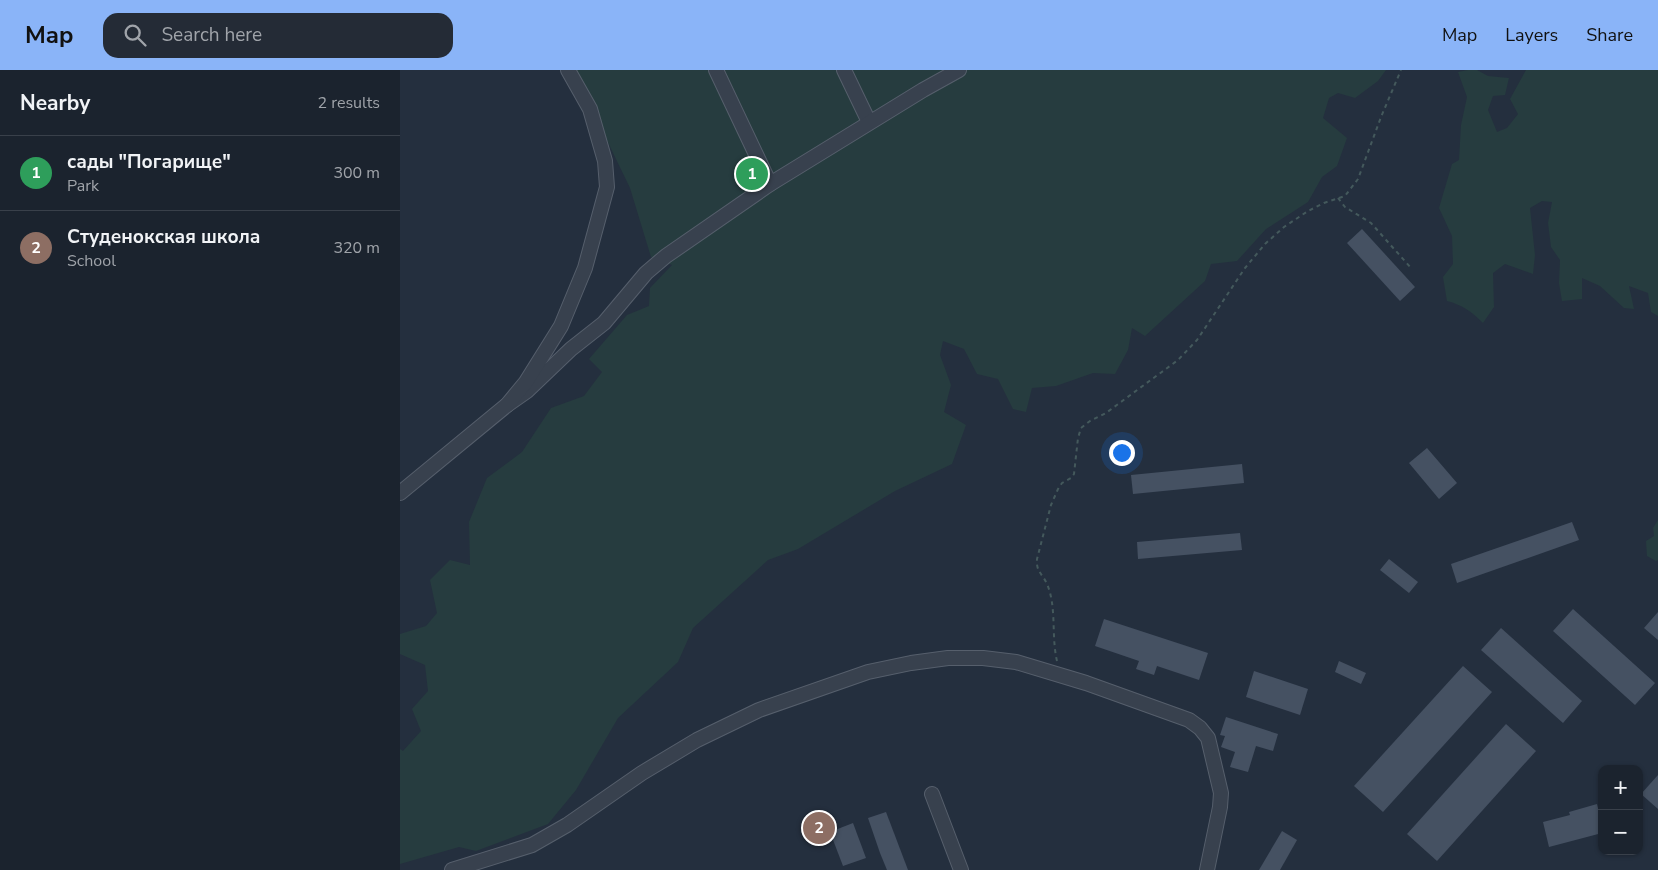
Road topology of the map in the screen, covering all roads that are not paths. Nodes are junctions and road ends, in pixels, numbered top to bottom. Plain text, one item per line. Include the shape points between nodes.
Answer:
1 (568, 70) edge
2 (716, 70) edge
3 (844, 70) edge
4 (959, 70) edge
5 (869, 122) junction
6 (770, 184) junction
7 (507, 404) junction
8 (400, 493) edge
9 (932, 794) dead end
10 (472, 867) edge
11 (452, 870) edge
12 (962, 870) edge
13 (1207, 870) edge

1 - 7 street via 590,108 605,161 607,187 585,268 561,326 526,382
2 - 6 street
3 - 5 street
4 - 5 street
5 - 6 street
6 - 7 street via 666,256 646,273 604,323 527,391
7 - 8 street
9 - 12 street
10 - 11 street
10 - 13 street via 532,844 560,829 697,740 759,710 868,672 948,658 983,658 1016,662 1064,676 1189,720 1200,728 1208,738 1221,793

